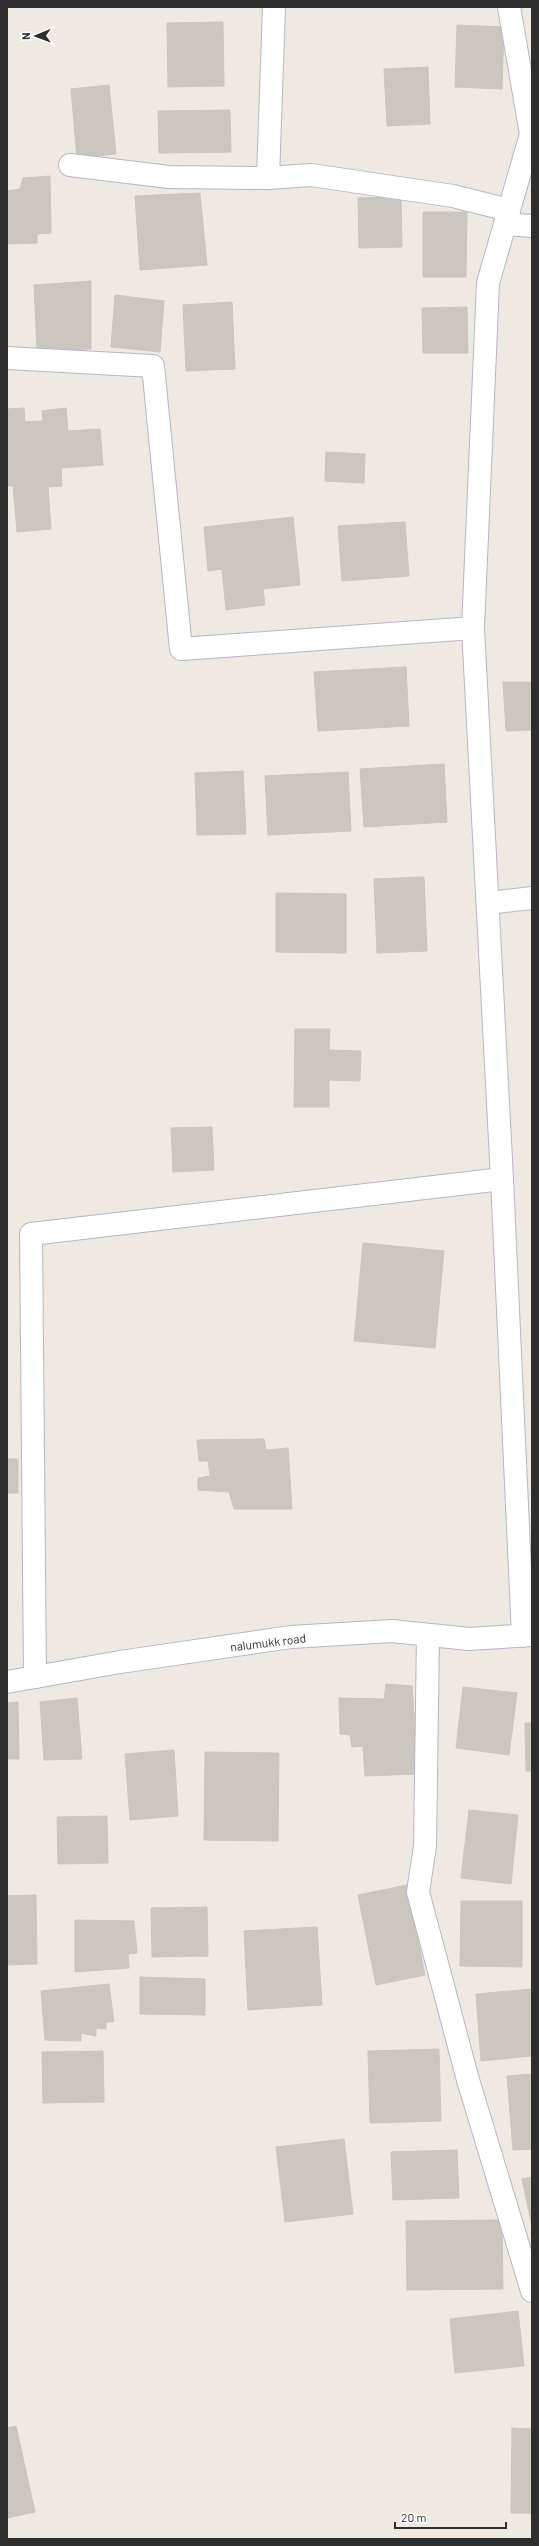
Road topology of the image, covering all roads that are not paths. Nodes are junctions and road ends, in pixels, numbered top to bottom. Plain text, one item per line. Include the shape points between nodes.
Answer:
1 (274, 7) edge
2 (509, 7) edge
3 (70, 165) dead end
4 (268, 178) junction
5 (507, 217) junction
6 (532, 226) edge
7 (7, 358) edge
8 (473, 628) junction
9 (532, 898) edge
10 (488, 903) junction
11 (502, 1179) junction
12 (428, 1635) junction
13 (528, 1636) edge
14 (35, 1677) junction
15 (7, 1682) edge
16 (532, 2291) edge

1 - 4 street
2 - 5 street via 531,134
3 - 4 street via 169,177
4 - 5 street via 311,175 453,196
5 - 6 street
5 - 8 street via 488,283
7 - 8 street via 153,366 181,649
8 - 10 street
9 - 10 street
10 - 11 street
11 - 13 street
11 - 14 street via 31,1234
12 - 13 street, nalumukk road via 469,1639
12 - 14 street, nalumukk road via 392,1632 291,1638
12 - 16 street via 425,1846 418,1892 468,2080
14 - 15 street, nalumukk road

